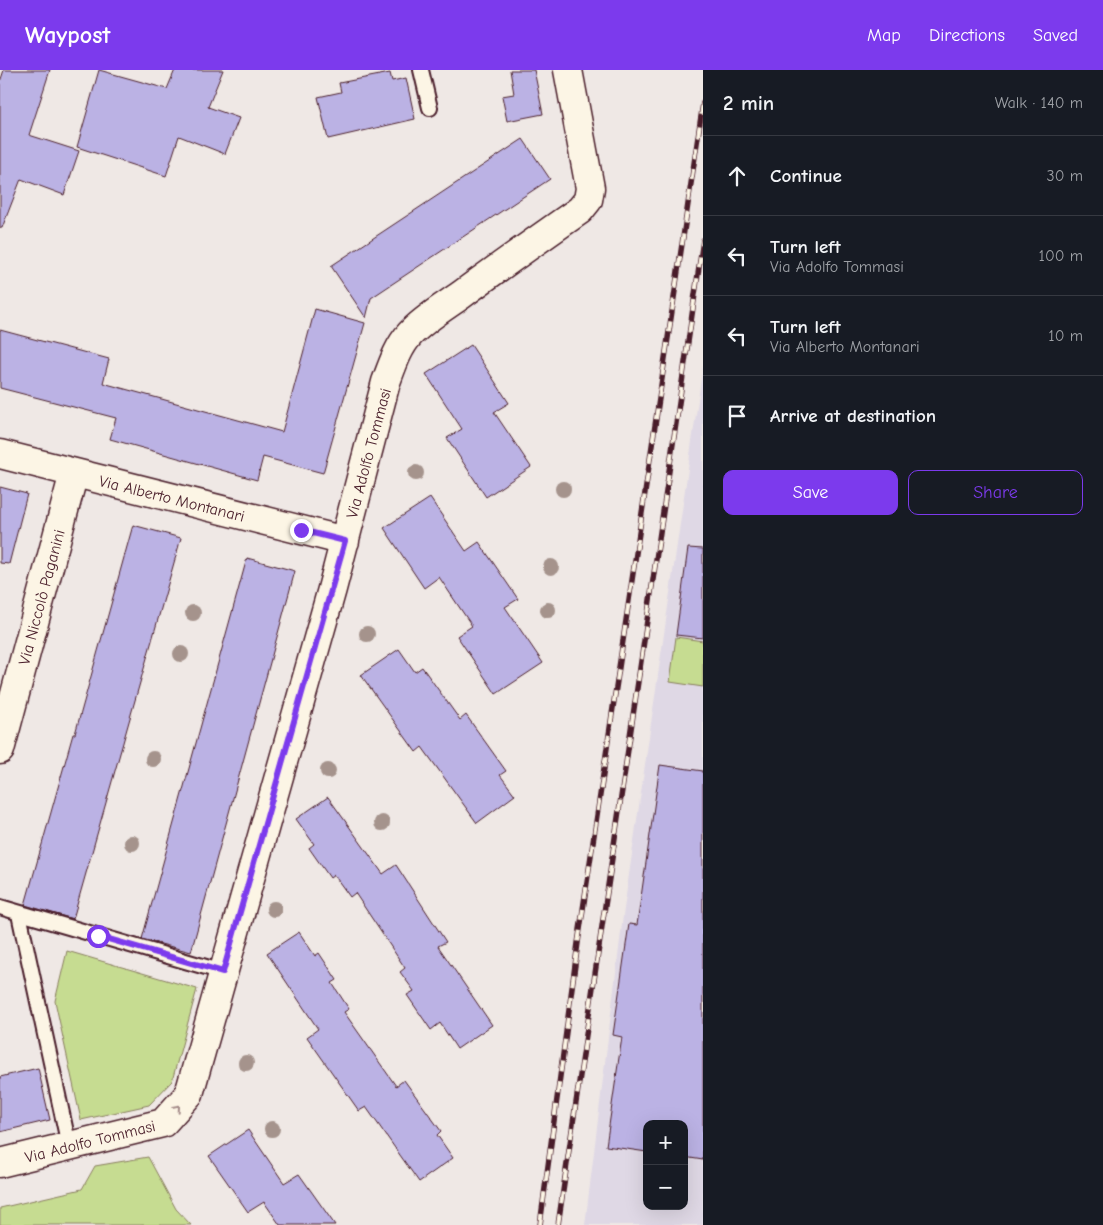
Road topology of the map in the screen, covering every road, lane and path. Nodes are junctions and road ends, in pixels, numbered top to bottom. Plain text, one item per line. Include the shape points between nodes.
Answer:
1 (421, 70) edge
2 (568, 70) edge
3 (430, 108) dead end
4 (0, 454) edge
5 (74, 473) junction
6 (345, 541) junction
7 (0, 750) edge
8 (0, 907) edge
9 (19, 914) junction
10 (223, 972) junction
11 (70, 1146) junction
12 (0, 1163) edge

1 - 3 lane
2 - 6 street, Via Adolfo Tommasi via 590,188 588,200 580,210 409,335 386,382
4 - 5 street, Via Alberto Montanari
5 - 6 street, Via Alberto Montanari
5 - 7 street, Via Niccolò Paganini
6 - 10 street, Via Adolfo Tommasi
8 - 9 lane
9 - 10 lane
9 - 11 lane
11 -> 10 street, Via Adolfo Tommasi via 163,1123 189,1094
11 - 12 street, Via Adolfo Tommasi

